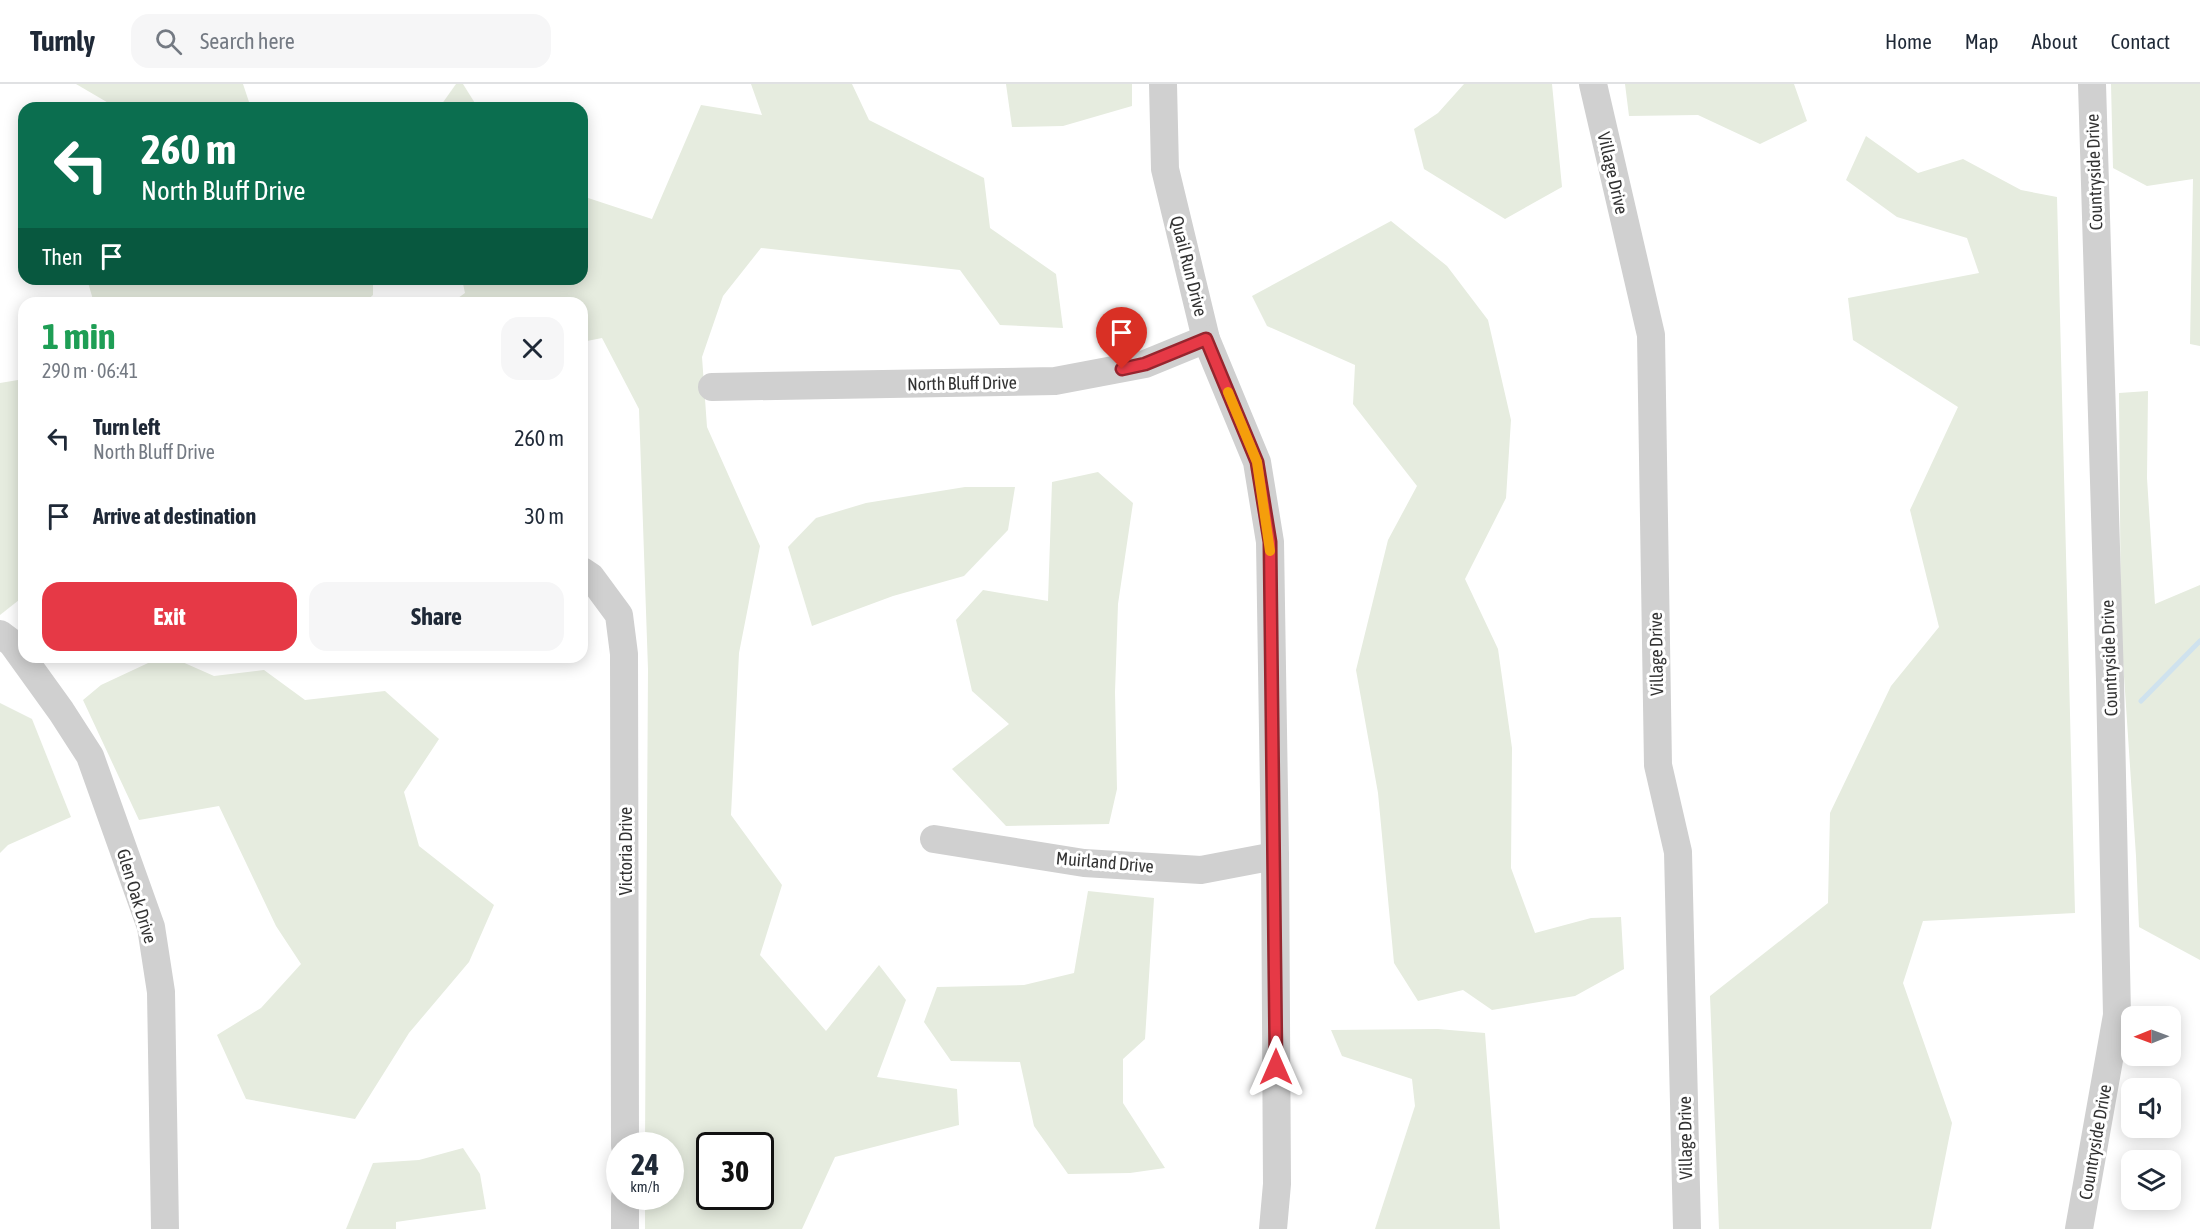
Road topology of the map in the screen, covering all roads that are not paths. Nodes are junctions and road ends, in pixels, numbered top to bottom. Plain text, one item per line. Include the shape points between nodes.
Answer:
1 (1163, 84) edge
2 (1593, 84) edge
3 (2092, 84) edge
4 (1206, 339) junction
5 (712, 387) dead end
6 (588, 575) edge
7 (30, 663) edge
8 (934, 838) dead end
9 (1275, 856) junction
10 (625, 1132) edge
11 (625, 1210) edge
12 (165, 1229) edge
13 (625, 1229) edge
14 (1272, 1229) edge
15 (1687, 1229) edge
16 (2079, 1229) edge

1 - 4 street, Quail Run Drive via 1165,169
2 - 15 street, Village Drive via 1651,334 1658,765 1678,852
3 - 16 street, Countryside Drive via 2117,1015
4 - 5 street, North Bluff Drive via 1145,364 1055,381
4 - 9 street, Quail Run Drive via 1257,462 1270,542
6 - 10 street, Victoria Drive via 619,615 624,654
7 - 12 street, Glen Oak Drive via 90,756 151,927 161,992
8 - 9 street, Muirland Drive via 1084,863 1201,870
9 - 14 street, Quail Run Drive via 1277,1184
11 - 13 street

